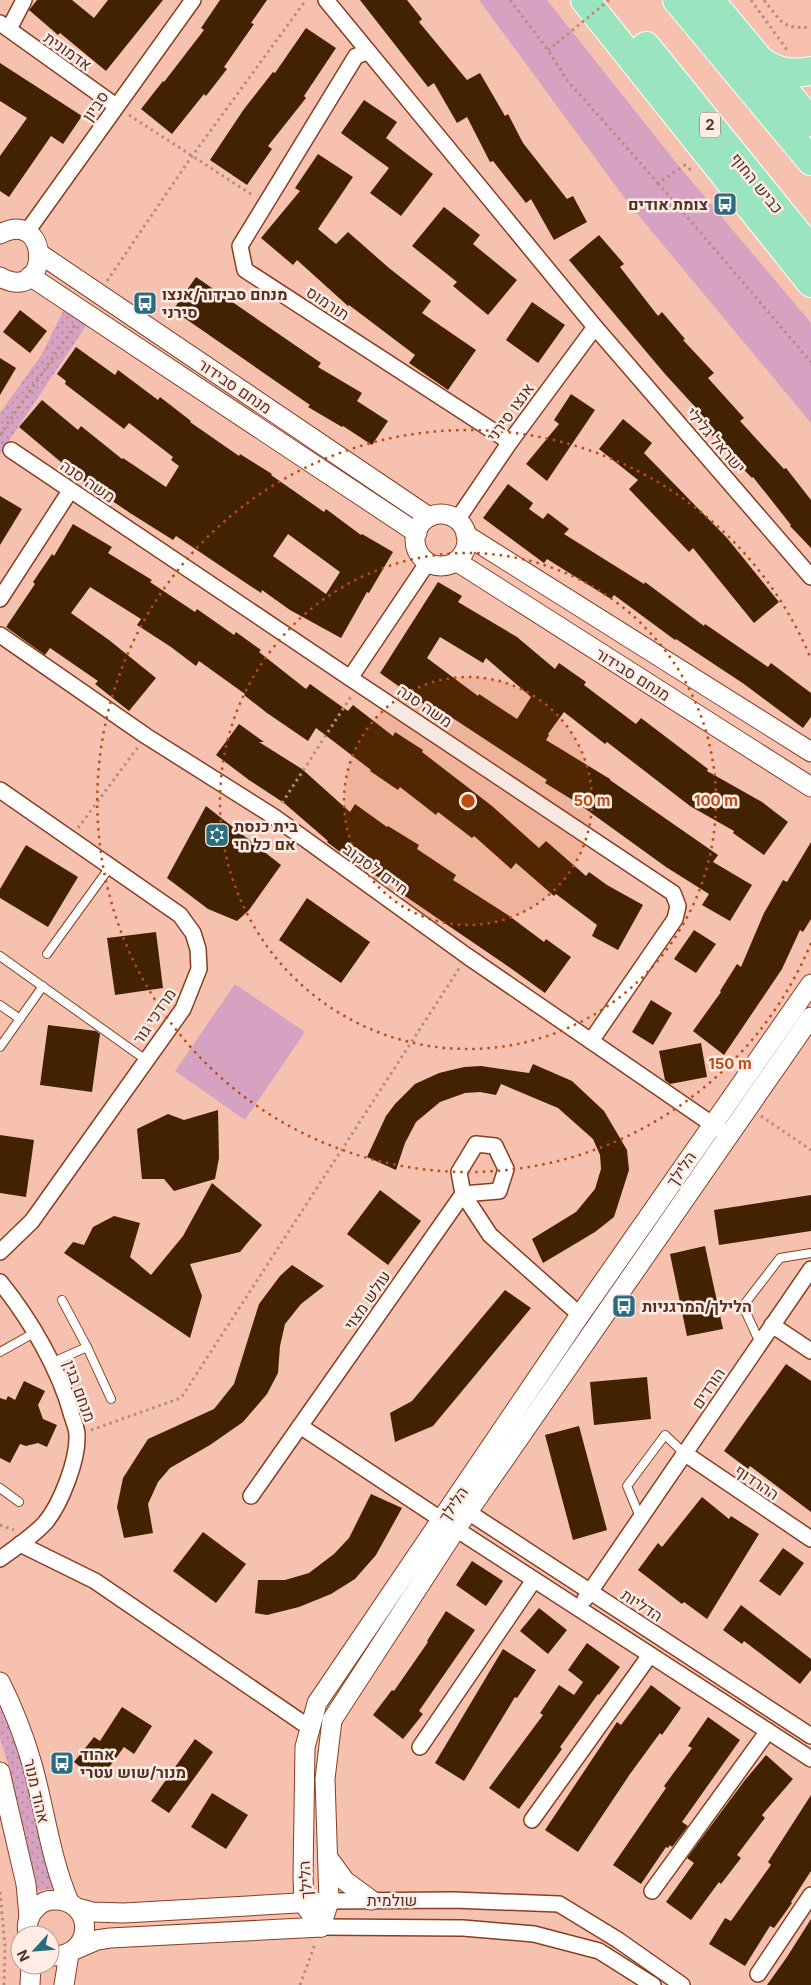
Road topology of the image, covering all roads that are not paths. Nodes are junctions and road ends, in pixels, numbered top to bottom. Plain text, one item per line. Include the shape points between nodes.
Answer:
1 (24, 0) edge
2 (193, 0) edge
3 (326, 0) edge
4 (585, 0) edge
5 (609, 0) edge
6 (677, 0) edge
7 (710, 0) edge
8 (4, 26) edge
9 (368, 52) junction
10 (758, 60) junction
11 (811, 71) edge
12 (116, 106) junction
13 (811, 122) edge
14 (811, 161) edge
15 (9, 230) edge
16 (811, 250) edge
17 (40, 254) junction
18 (30, 276) junction
19 (0, 277) edge
20 (811, 283) edge
21 (595, 327) junction
22 (510, 442) junction
23 (11, 450) dead end
24 (70, 491) junction
25 (430, 517) junction
26 (462, 528) junction
27 (417, 533) junction
28 (456, 561) junction
29 (428, 562) junction
30 (811, 576) edge
31 (0, 599) edge
32 (0, 635) edge
33 (354, 681) junction
34 (811, 752) edge
35 (811, 787) edge
36 (2, 796) edge
37 (110, 866) junction
38 (46, 954) dead end
39 (0, 956) edge
40 (811, 984) edge
41 (43, 986) junction
42 (0, 1005) edge
43 (811, 1017) edge
44 (20, 1019) junction
45 (591, 1041) junction
46 (0, 1047) edge
47 (146, 1060) junction
48 (712, 1124) junction
49 (729, 1136) junction
50 (0, 1252) edge
51 (811, 1253) edge
52 (811, 1269) edge
53 (0, 1282) edge
54 (62, 1300) dead end
55 (580, 1315) junction
56 (772, 1326) junction
57 (34, 1333) junction
58 (760, 1343) junction
59 (87, 1347) junction
60 (811, 1351) edge
61 (0, 1352) edge
62 (51, 1363) junction
63 (111, 1399) dead end
64 (300, 1426) junction
65 (684, 1453) junction
66 (0, 1488) edge
67 (251, 1496) dead end
68 (19, 1502) dead end
69 (461, 1507) junction
70 (640, 1517) junction
71 (449, 1525) junction
72 (811, 1539) edge
73 (20, 1544) junction
74 (0, 1559) edge
75 (534, 1580) junction
76 (590, 1592) junction
77 (578, 1608) junction
78 (650, 1655) junction
79 (0, 1682) edge
80 (310, 1728) junction
81 (768, 1731) junction
82 (811, 1736) edge
83 (420, 1747) dead end
84 (811, 1759) edge
85 (0, 1772) edge
86 (532, 1820) dead end
87 (329, 1859) junction
88 (303, 1877) junction
89 (652, 1890) dead end
90 (811, 1895) edge
91 (371, 1900) junction
92 (329, 1901) junction
93 (304, 1904) junction
94 (73, 1905) junction
95 (273, 1905) junction
96 (28, 1925) edge
97 (29, 1925) edge
98 (321, 1927) junction
99 (72, 1952) junction
100 (60, 1957) edge
101 (758, 1974) dead end
102 (64, 1985) edge
103 (653, 1985) edge
104 (682, 1985) edge

1 - 8 street
2 - 12 street, סביון
3 - 9 street, ישראל גלילי
4 - 20 highway
5 - 16 highway, כביש החוף / 2
6 - 14 highway
7 - 10 highway
8 - 12 street, אדמונית
9 - 21 street, ישראל גלילי
9 - 22 street, תורמוס via 356,56 240,246 245,270
10 - 11 highway via 776,71
10 - 13 highway
12 - 15 street, סביון
15 - 17 street via 38,246
17 - 18 street via 36,270
17 - 25 street, מנחם סבידור
18 - 19 street via 14,282
18 - 27 street, מנחם סבידור
21 - 22 street, אנצו סירני
21 - 30 street, ישראל גלילי
22 - 26 street, אנצו סירני
23 - 24 street, משה סנה
24 - 31 street
24 - 33 street, משה סנה
25 - 26 street via 444,514
25 - 27 street via 419,526
26 - 28 street via 465,550
26 - 34 street, מנחם סבידור
27 - 29 street via 416,546
28 - 29 street via 442,566
28 - 35 street, מנחם סבידור
29 - 33 street
32 - 45 street, חיים לסקוב via 146,736 273,816
33 - 45 street, משה סנה via 673,893 678,906 675,919
36 - 37 street, מרדכי גור
37 - 38 lane
37 - 47 street, מרדכי גור via 180,915 193,933 198,949 199,969 183,1010
39 - 41 lane
40 - 48 street, הלילך
41 - 44 lane
41 - 47 lane
42 - 44 lane
43 - 49 street, הלילך
44 - 46 lane
45 - 48 street, חיים לסקוב
47 - 50 street, מרדכי גור via 32,1221
48 - 49 street, חיים לסקוב
48 - 55 street, הלילך
49 - 69 street, הלילך
51 - 58 lane via 780,1258 744,1306
52 - 56 street, הורדים
53 - 57 street, מנחם בגין
54 - 59 lane
55 - 64 street, עולש מצוי via 490,1235 463,1194
55 - 69 street, הלילך
56 - 58 street, הורדים
56 - 60 street
57 - 61 lane
57 - 62 street, מנחם בגין
58 - 65 street, הורדים
59 - 62 lane
59 - 63 lane
62 - 73 street, מנחם בגין via 68,1401 77,1434 72,1467 46,1522
64 - 67 street, עולש מצוי
64 - 71 street
65 - 70 street, הורדים
65 - 70 lane via 665,1435 627,1486
65 - 72 street, ההרדוף
66 - 68 lane
69 - 71 street, הלילך
69 - 76 street, הדליות
70 - 76 street, הורדים
71 - 75 street
71 - 80 street, הלילך via 317,1703
71 - 87 street, הלילך via 332,1720 325,1779
73 - 74 street, מנחם בגין
73 - 80 street via 96,1581
75 - 77 street
75 - 83 street
76 - 77 street, הורדים
76 - 82 street, הדליות
77 - 78 street
78 - 81 street
78 - 86 street
79 - 94 street, אהוד מנור via 22,1733 48,1838 62,1885
80 - 88 street, הלילך via 305,1747
81 - 84 street
81 - 89 street
85 - 96 street, אהוד מנור via 26,1884
87 - 91 street via 345,1881
87 - 92 street, הלילך
88 - 93 street, הלילך
88 - 95 street
90 - 101 street
91 - 92 street, שולמית
91 - 104 street, שולמית via 559,1904
92 - 93 street, שולמית
92 - 98 street, הלילך
93 - 95 street, שולמית
93 - 98 street, הלילך
94 - 95 street, שולמית via 92,1912 124,1913
94 - 97 street, שולמית via 62,1900 40,1903
94 - 99 street, אהוד מנור via 82,1917 85,1932
98 - 99 street, שולמית via 110,1938 97,1940
98 - 103 street, שולמית via 463,1928 534,1934 599,1951
99 - 100 street, שולמית
99 - 102 street

